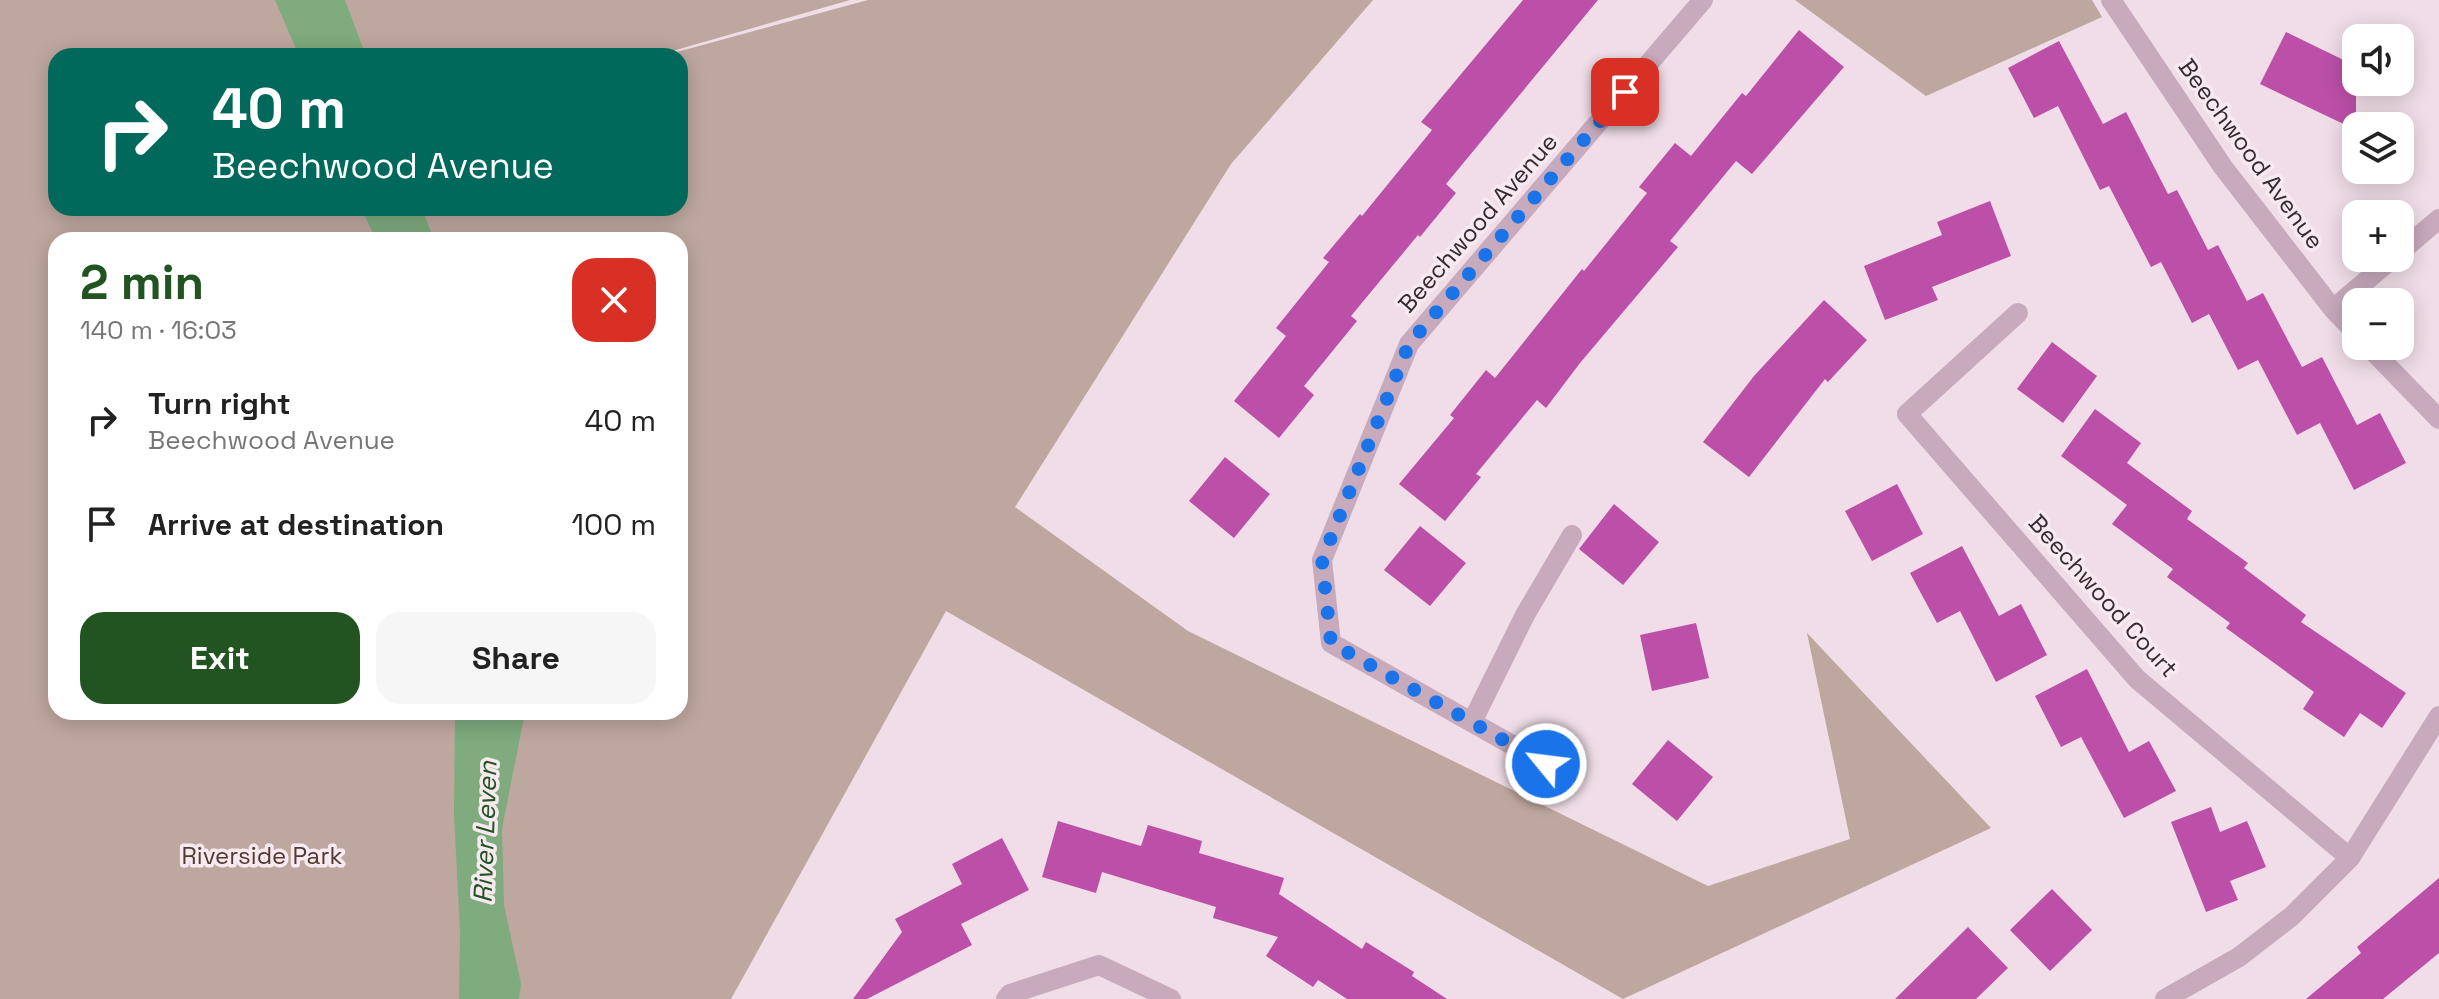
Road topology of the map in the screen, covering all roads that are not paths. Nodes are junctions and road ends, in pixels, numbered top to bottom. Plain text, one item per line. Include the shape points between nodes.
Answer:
1 (1703, 0) edge
2 (2111, 0) edge
3 (2439, 219) edge
4 (2414, 240) edge
5 (2377, 272) edge
6 (2333, 309) junction
7 (2018, 313) dead end
8 (2342, 318) edge
9 (2382, 360) edge
10 (2439, 419) edge
11 (1572, 535) dead end
12 (2439, 716) edge
13 (1472, 722) junction
14 (1546, 764) dead end
15 (2350, 858) junction
16 (1006, 999) edge
17 (1171, 999) edge
18 (2165, 999) edge

1 - 13 street, Beechwood Avenue via 1409,344 1322,560 1331,643
2 - 6 street, Beechwood Avenue via 2223,167
3 - 4 street
5 - 6 street
6 - 8 street, Beechwood Avenue
7 - 15 street, Beechwood Court via 1907,414 2137,679
9 - 10 street
11 - 13 street
12 - 15 street
13 - 14 street, Beechwood Avenue
15 - 18 street via 2250,949
16 - 17 street via 1099,965

